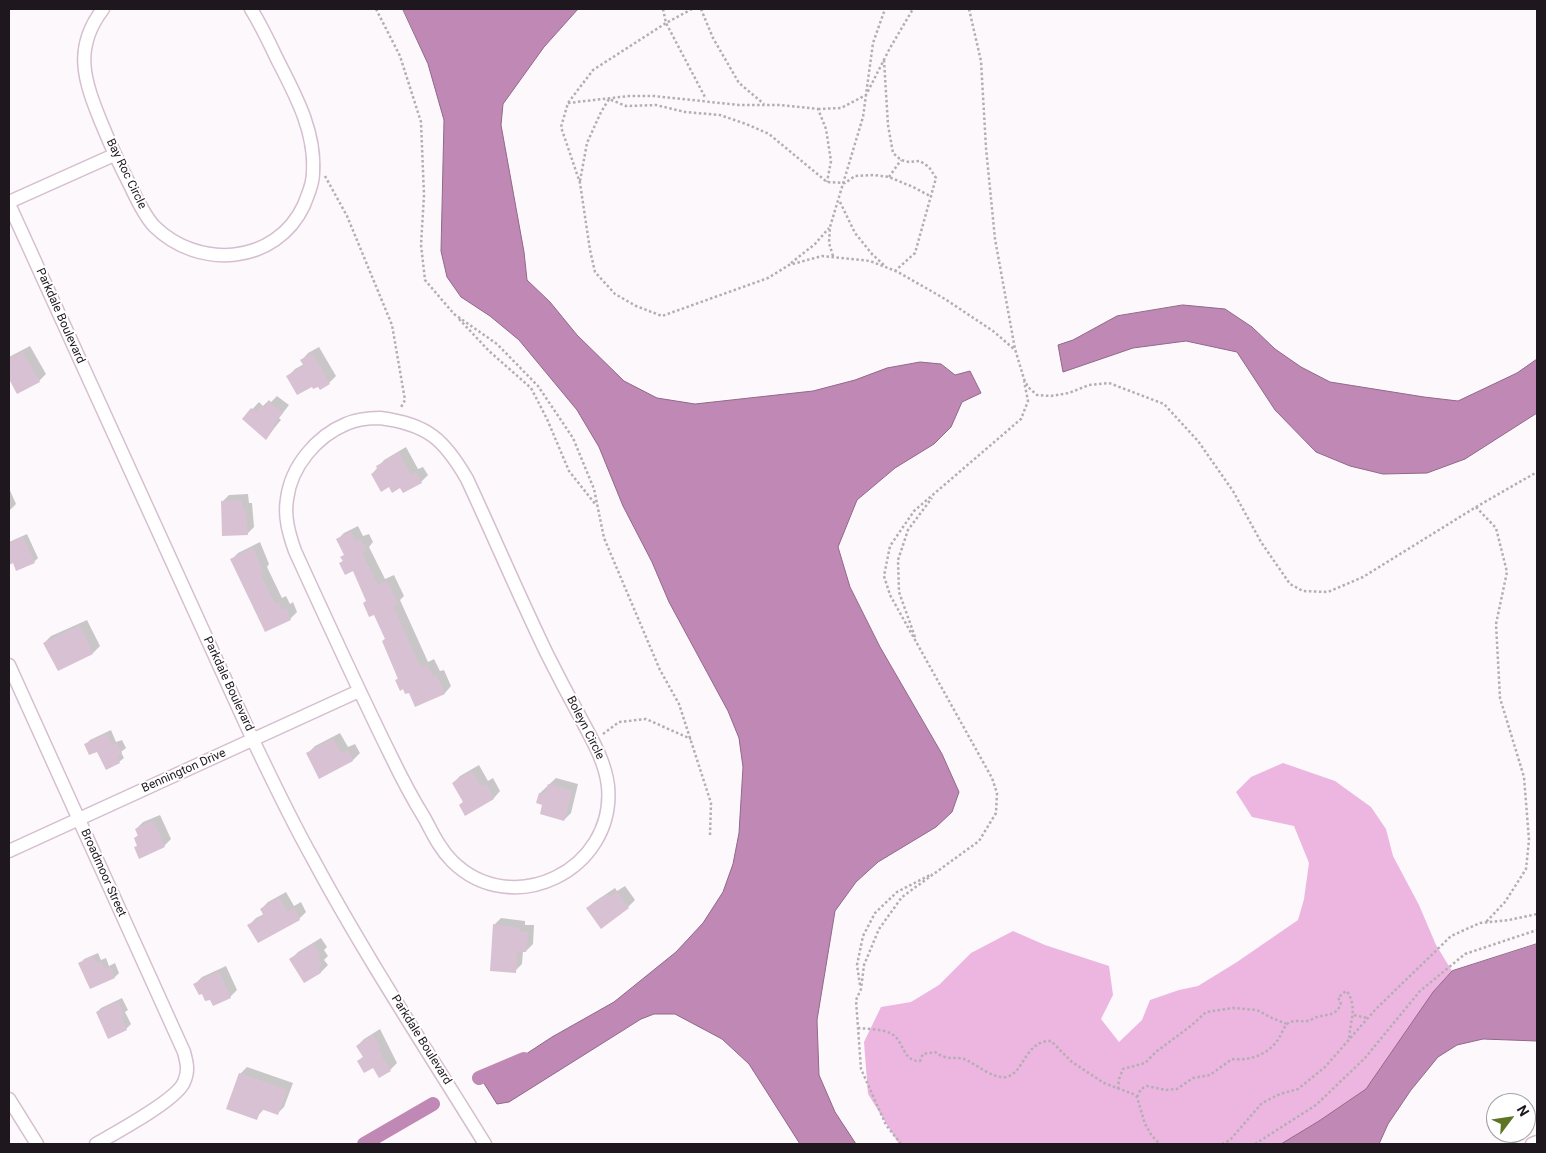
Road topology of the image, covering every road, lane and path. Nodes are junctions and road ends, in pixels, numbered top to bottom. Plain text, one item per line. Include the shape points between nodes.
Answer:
1 (102, 9) edge
2 (251, 9) edge
3 (376, 9) edge
4 (663, 9) edge
5 (692, 9) edge
6 (701, 9) edge
7 (885, 9) edge
8 (913, 9) edge
9 (969, 9) edge
10 (666, 23) junction
11 (884, 60) junction
12 (866, 95) junction
13 (609, 99) junction
14 (707, 100) junction
15 (568, 103) junction
16 (766, 105) junction
17 (818, 108) junction
18 (313, 153) junction
19 (114, 155) junction
20 (901, 160) junction
21 (889, 177) junction
22 (827, 182) junction
23 (580, 183) junction
24 (845, 183) junction
25 (932, 197) junction
26 (840, 201) junction
27 (9, 203) edge
28 (830, 227) junction
29 (833, 257) junction
30 (789, 265) junction
31 (888, 268) junction
32 (895, 271) junction
33 (454, 314) junction
34 (1015, 349) junction
35 (1024, 379) junction
36 (395, 420) junction
37 (1537, 472) edge
38 (936, 492) junction
39 (597, 506) junction
40 (1476, 507) junction
41 (918, 646) junction
42 (9, 665) edge
43 (359, 692) junction
44 (690, 739) junction
45 (253, 740) junction
46 (593, 740) junction
47 (79, 818) junction
48 (710, 835) dead end
49 (9, 851) edge
50 (940, 870) junction
51 (1537, 914) edge
52 (1486, 922) junction
53 (1537, 930) edge
54 (861, 989) junction
55 (1354, 1015) junction
56 (1367, 1018) junction
57 (1288, 1024) junction
58 (858, 1028) junction
59 (1349, 1039) junction
60 (1118, 1089) junction
61 (1137, 1098) junction
62 (9, 1099) edge
63 (1537, 1142) edge
64 (37, 1144) edge
65 (96, 1144) edge
66 (485, 1144) edge
67 (901, 1144) edge
68 (1160, 1144) edge
69 (1222, 1144) edge
70 (1255, 1144) edge
71 (1532, 1144) edge

1 - 19 street, Bay Roc Circle via 86,39 84,73
2 - 18 street, Bay Roc Circle via 305,120
3 - 33 path via 400,56 421,122 424,280
4 - 10 path
5 - 10 path
6 - 16 path via 713,38 740,83
7 - 12 path via 873,43
8 - 11 path
9 - 34 path via 981,61 995,238
10 - 14 path
10 - 15 path via 593,70
11 - 12 path
11 - 20 path via 888,125 894,152
12 - 17 path via 841,108
12 - 24 path via 864,116
13 - 14 path via 654,96
13 - 15 path
13 - 22 path via 626,106 656,105 746,124 769,134
13 - 23 path via 587,143
14 - 16 path
15 - 23 path via 561,127
16 - 17 path
17 - 22 path via 826,128 831,161
18 - 19 street, Bay Roc Circle via 312,187 289,228 260,247 231,256 191,250 158,230 140,206
18 - 36 path via 347,216 392,325 404,400
19 - 27 street
20 - 21 path
20 - 25 path via 920,161 929,167 936,178
21 - 24 path via 855,176
21 - 25 path
22 - 24 path
23 - 30 path via 595,272 615,294 636,306 662,316 768,278
24 - 26 path
25 - 32 path via 915,253
26 - 28 path
26 - 31 path via 855,233
27 - 45 street, Parkdale Boulevard
28 - 29 path via 829,243
28 - 30 path
29 - 30 path via 822,256
29 - 31 path via 870,261
31 - 32 path
32 - 34 path via 945,299
33 - 39 path via 530,388 569,471
33 - 39 path via 497,344 538,386 573,438 594,489
34 - 35 path
35 - 38 path via 1028,401 1021,419
35 - 40 path via 1037,395 1068,394 1089,385 1109,383 1164,404 1198,441 1290,584 1303,591 1328,592 1363,578
36 - 43 street, Boleyn Circle via 366,418 333,430 308,452 291,479 286,499 288,526 295,551
36 - 46 street, Boleyn Circle via 430,433 455,458 547,653
37 - 40 path
38 - 41 path via 908,530 898,560 899,592
38 - 41 path via 914,512 890,546 884,576 890,595
39 - 44 path via 604,538 660,670 679,704
40 - 52 path via 1496,528 1507,572 1496,624 1500,698 1524,778 1529,840 1526,869 1505,902
41 - 50 path via 992,778 997,793 996,814 979,841
42 - 47 street, Broadmoor Street
43 - 45 street, Bennington Drive
43 - 46 street, Boleyn Circle via 441,848 465,872 502,886 523,886 556,878 586,856 594,844 604,826 609,806 605,770
44 - 46 path via 646,719 619,722
44 - 48 path via 711,803
45 - 47 street, Bennington Drive
45 - 66 street, Parkdale Boulevard via 318,869
47 - 49 street, Bennington Drive
47 - 65 street, Broadmoor Street via 188,1067 184,1084 171,1098
50 - 54 path via 902,897 879,929 864,965
50 - 54 path via 897,892 875,913 864,936 857,964
51 - 52 path
52 - 56 path via 1451,936
53 - 70 path via 1465,954 1420,991 1365,1058 1316,1105
54 - 58 path via 856,1000
55 - 56 path
55 - 57 path via 1348,992 1338,998 1340,1008 1334,1014
55 - 59 path via 1349,1026
56 - 59 path
57 - 60 path via 1257,1010 1233,1008 1206,1012 1145,1063 1123,1069
57 - 61 path via 1278,1041 1256,1057 1232,1059 1210,1075 1193,1078 1177,1089 1147,1086 1140,1089
58 - 60 path via 890,1033 915,1061 920,1061 923,1054 935,1052 946,1058 967,1060 977,1068 1001,1077 1013,1074 1036,1045 1051,1041 1072,1062
58 - 67 path via 861,1069 886,1124
59 - 69 path via 1325,1067 1298,1088 1262,1103 1230,1140
60 - 61 path
61 - 68 path via 1145,1124
62 - 64 street
63 - 71 street

